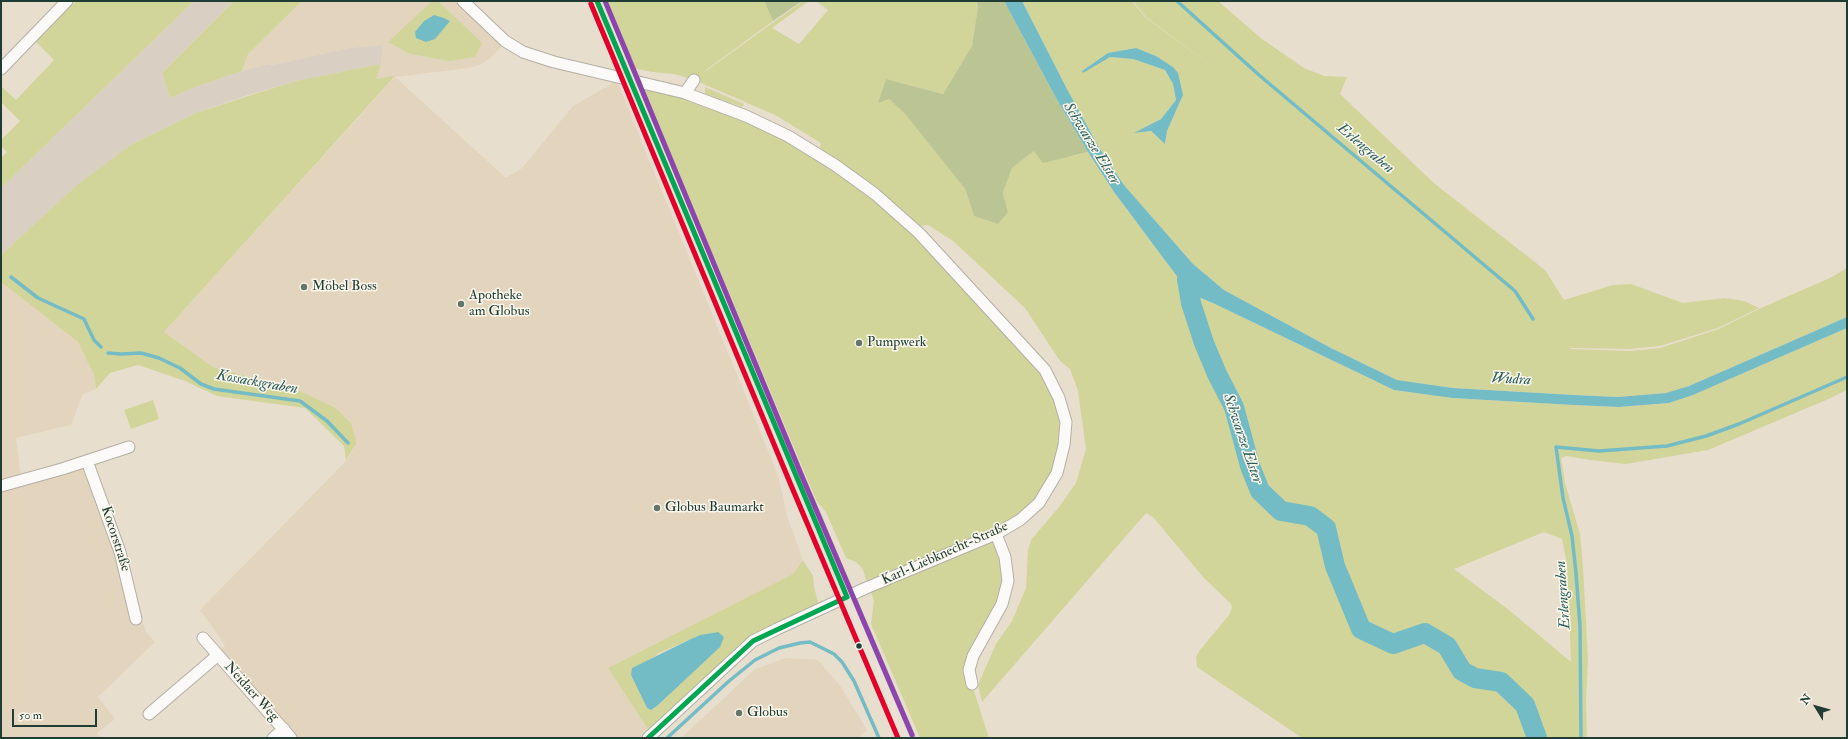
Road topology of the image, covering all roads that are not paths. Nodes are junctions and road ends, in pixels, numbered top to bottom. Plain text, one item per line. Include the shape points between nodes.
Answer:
1 (67, 1) edge
2 (463, 1) edge
3 (597, 1) edge
4 (1, 69) edge
5 (694, 80) dead end
6 (685, 93) junction
7 (130, 447) dead end
8 (87, 461) junction
9 (1, 486) edge
10 (996, 534) junction
11 (847, 597) junction
12 (136, 620) dead end
13 (203, 638) dead end
14 (218, 655) junction
15 (972, 684) dead end
16 (149, 714) dead end
17 (284, 729) junction
18 (273, 738) edge
19 (291, 738) edge
20 (648, 738) edge
21 (906, 738) edge

1 - 4 street
2 - 6 street, Karl-Liebknecht-Straße via 505,41 524,52 554,62
3 - 11 main road, bridge
5 - 6 street
6 - 10 street, Karl-Liebknecht-Straße via 746,116 788,136 875,194 919,233 1045,370 1059,398 1066,422 1064,445 1057,473 1039,503 1020,520
7 - 8 street
8 - 9 street
8 - 12 street, Kocorstraße via 120,552
10 - 11 street, Karl-Liebknecht-Straße
10 - 15 street via 1005,557 1008,581 1002,604 971,663 969,670
11 - 20 street via 753,642
11 - 21 main road
13 - 14 street, Neidaer Weg
14 - 16 street, Neidaer Weg
14 - 17 street, Neidaer Weg
17 - 18 street, Neidaer Weg
17 - 19 street, Neidaer Weg

